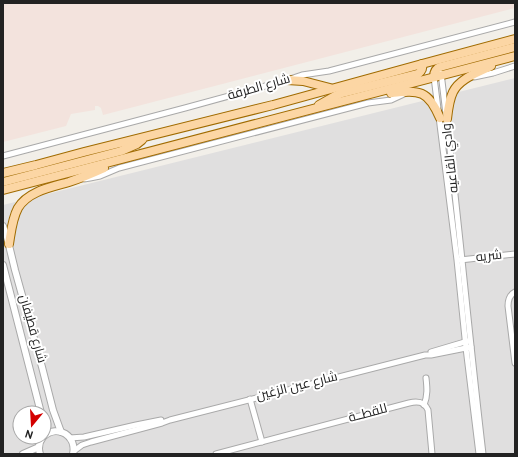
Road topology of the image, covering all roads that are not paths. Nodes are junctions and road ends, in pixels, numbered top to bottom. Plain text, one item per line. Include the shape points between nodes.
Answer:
1 (515, 22) edge
2 (515, 40) edge
3 (515, 47) edge
4 (511, 58) edge
5 (431, 61) junction
6 (422, 64) junction
7 (515, 66) edge
8 (440, 67) junction
9 (438, 77) junction
10 (469, 77) junction
11 (287, 80) junction
12 (330, 88) junction
13 (409, 92) junction
14 (366, 95) junction
15 (311, 110) junction
16 (443, 119) junction
17 (150, 135) junction
18 (3, 156) edge
19 (122, 160) junction
20 (3, 173) edge
21 (79, 178) junction
22 (3, 182) edge
23 (3, 190) edge
24 (3, 226) edge
25 (9, 244) junction
26 (515, 254) edge
27 (460, 260) junction
28 (3, 265) edge
29 (515, 292) edge
30 (468, 341) junction
31 (468, 348) junction
32 (425, 355) junction
33 (515, 363) edge
34 (426, 378) dead end
35 (250, 399) junction
36 (424, 404) junction
37 (39, 405) edge
38 (170, 420) junction
39 (52, 432) edge
40 (61, 432) junction
41 (70, 438) junction
42 (262, 442) junction
43 (39, 451) edge
44 (74, 453) edge
45 (23, 454) edge
46 (216, 454) edge
47 (432, 454) edge
48 (479, 454) edge
49 (483, 454) edge

1 - 11 street, شارع الطرفة
2 - 5 main road, شارع الطرفة
3 - 8 main road
4 - 9 main road
4 - 10 main road
5 - 6 main road, شارع الطرفة
5 - 8 street
6 - 12 main road, شارع الطرفة
6 - 15 main road via 422,70 418,74 338,94
7 - 10 street
8 - 9 main road via 435,71
9 - 14 main road
9 - 16 street, وادي القاعيه
10 - 16 main road via 459,84 453,93
11 - 12 main road
11 - 18 street, شارع الطرفة
12 - 17 main road, شارع الطرفة
13 - 14 main road
13 - 16 main road via 418,92 428,98
13 - 21 street via 392,100 376,101 119,168 97,177
14 - 15 main road
15 - 19 main road
16 - 27 street, وادي القاعيه via 457,216
17 - 20 main road, شارع الطرفة
17 - 22 main road via 121,151
19 - 21 main road
19 - 23 main road
21 - 25 main road via 38,192 24,201 14,218
24 - 25 street, شارع قطيفان
25 - 40 street, شارع قطيفان
26 - 27 street, شريه
27 - 30 street, وادي القاعيه
28 - 37 street
29 - 33 street via 508,302
30 - 31 street, وادي القاعيه
30 - 32 street, شارع عين الزغين
31 - 32 street, شارع عين الزغين
31 - 48 street, وادي القاعيه
31 - 49 street, وادي القاعيه
32 - 35 street, شارع عين الزغين
34 - 36 street via 428,392
35 - 38 street, شارع عين الزغين
35 - 42 street
36 - 42 street, للقطــة via 409,403
36 - 47 street via 428,410
38 - 41 street, شارع عين الزغين
38 - 44 street, شارع عين الزغين via 82,445
39 - 40 street
40 - 41 street
41 - 44 street via 74,444
42 - 46 street, للقطــة
43 - 45 street

